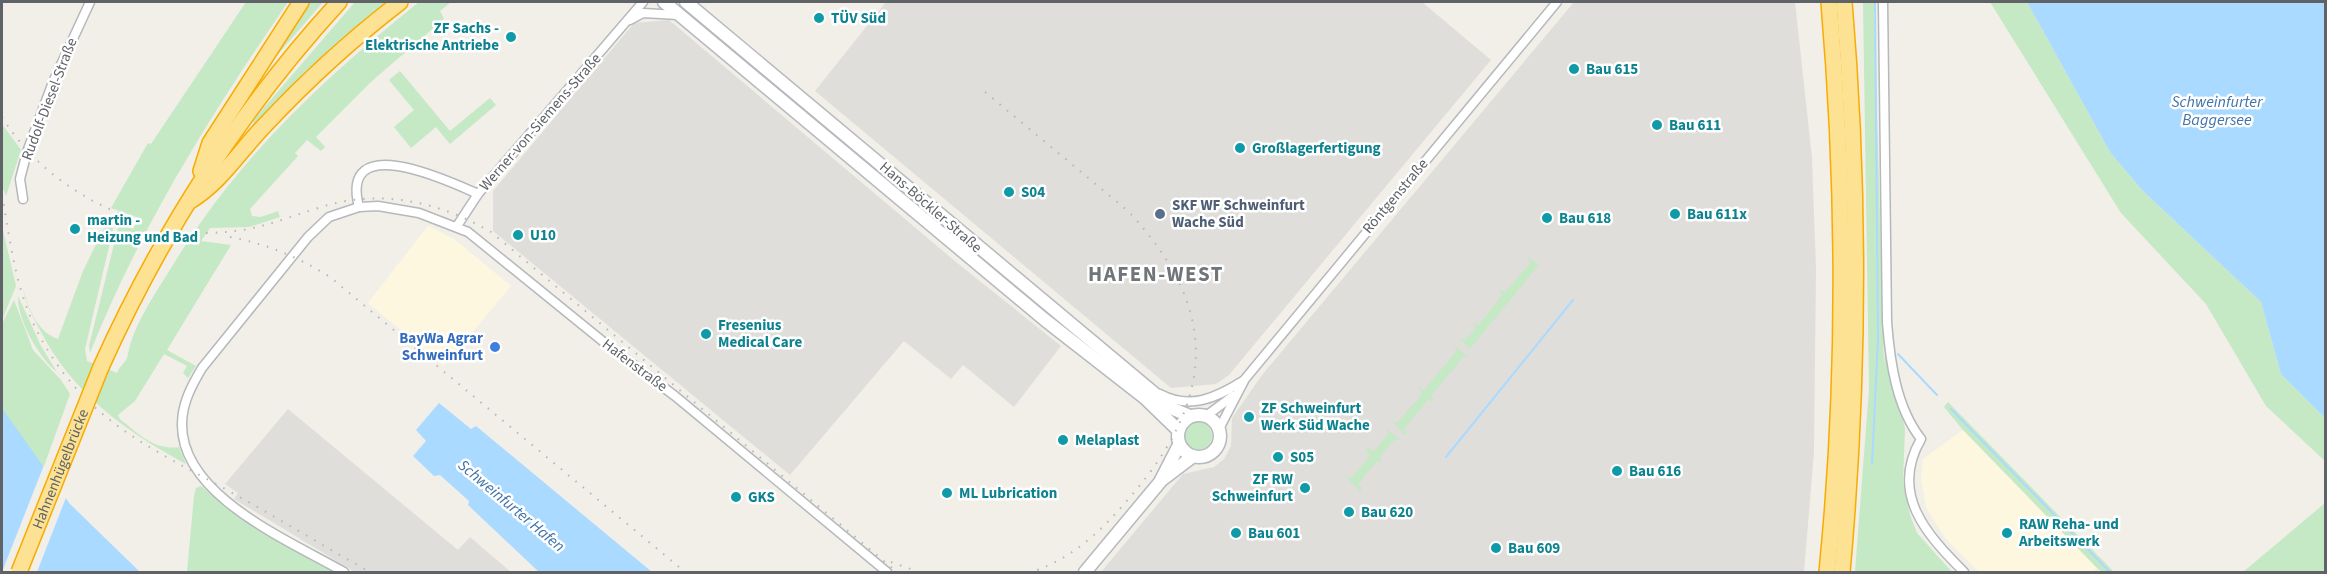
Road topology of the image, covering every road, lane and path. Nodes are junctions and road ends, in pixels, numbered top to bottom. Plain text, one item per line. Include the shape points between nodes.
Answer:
1 (90, 2) edge
2 (302, 2) edge
3 (339, 2) edge
4 (400, 2) edge
5 (632, 2) edge
6 (643, 2) edge
7 (664, 2) edge
8 (686, 2) edge
9 (1557, 2) edge
10 (1829, 2) edge
11 (1844, 2) edge
12 (1854, 2) edge
13 (1883, 2) edge
14 (680, 15) junction
15 (627, 21) junction
16 (749, 53) junction
17 (740, 63) junction
18 (1849, 79) junction
19 (860, 145) junction
20 (850, 156) junction
21 (478, 194) junction
22 (191, 196) junction
23 (23, 199) dead end
24 (359, 207) junction
25 (457, 226) junction
26 (1004, 269) junction
27 (995, 279) junction
28 (1049, 315) junction
29 (1099, 347) junction
30 (1090, 357) junction
31 (1245, 379) junction
32 (1152, 390) junction
33 (1236, 394) junction
34 (1190, 416) junction
35 (1206, 416) junction
36 (1219, 429) junction
37 (1178, 430) junction
38 (1179, 445) junction
39 (1192, 457) junction
40 (1160, 482) junction
41 (19, 573) edge
42 (344, 573) edge
43 (887, 573) edge
44 (1085, 573) edge
45 (1827, 573) edge
46 (1842, 573) edge
47 (1964, 573) edge

1 - 23 street, Rudolf-Diesel-Straße via 53,82 27,152 20,179
2 - 22 highway via 210,143
3 - 22 highway via 248,112
4 - 22 highway via 264,125 212,187
5 - 15 street
6 - 15 street, Werner-von-Siemens-Straße
7 - 14 street, Hans-Böckler-Straße
8 - 16 street, Hans-Böckler-Straße
9 - 31 street, Röntgenstraße
10 - 45 highway via 1841,264 1837,428
11 - 18 highway
12 - 18 highway
13 - 47 street via 1887,330 1901,398 1909,423 1921,439 1910,465 1915,510 1928,535
14 - 15 street via 643,13
14 - 17 street, Hans-Böckler-Straße
15 - 21 street, Werner-von-Siemens-Straße
16 - 17 street
16 - 19 street, Hans-Böckler-Straße
17 - 20 street, Hans-Böckler-Straße
18 - 46 highway via 1855,327
19 - 20 street
19 - 26 street, Hans-Böckler-Straße
20 - 27 street, Hans-Böckler-Straße
21 - 24 street via 407,168 372,166 366,168 357,182
21 - 25 street, Werner-von-Siemens-Straße
22 - 41 highway, Hahnenhügelbrücke, bridge via 149,268 101,367
24 - 25 street, Hafenstraße via 401,209
24 - 42 street, Hafenstraße via 329,217 308,237 202,368 190,388 182,422 188,455 206,483 232,505
25 - 43 street, Hafenstraße via 485,244 675,396
26 - 27 street
26 - 28 street, Hans-Böckler-Straße
27 - 28 street, Hans-Böckler-Straße
28 - 29 street, Hans-Böckler-Straße
28 - 30 street, Hans-Böckler-Straße
29 - 30 street
29 - 32 street, Hans-Böckler-Straße
30 - 37 street, Hans-Böckler-Straße via 1145,398
31 - 32 street via 1222,394 1197,402 1177,400
31 - 33 street, Röntgenstraße
32 - 34 street, Hans-Böckler-Straße via 1173,409
33 - 35 street, Röntgenstraße
33 - 36 street, Röntgenstraße
34 - 35 street
34 - 37 street
35 - 36 street
36 - 39 street via 1216,450 1205,457
37 - 38 street
38 - 39 street
38 - 40 street
39 - 40 street
40 - 44 street

